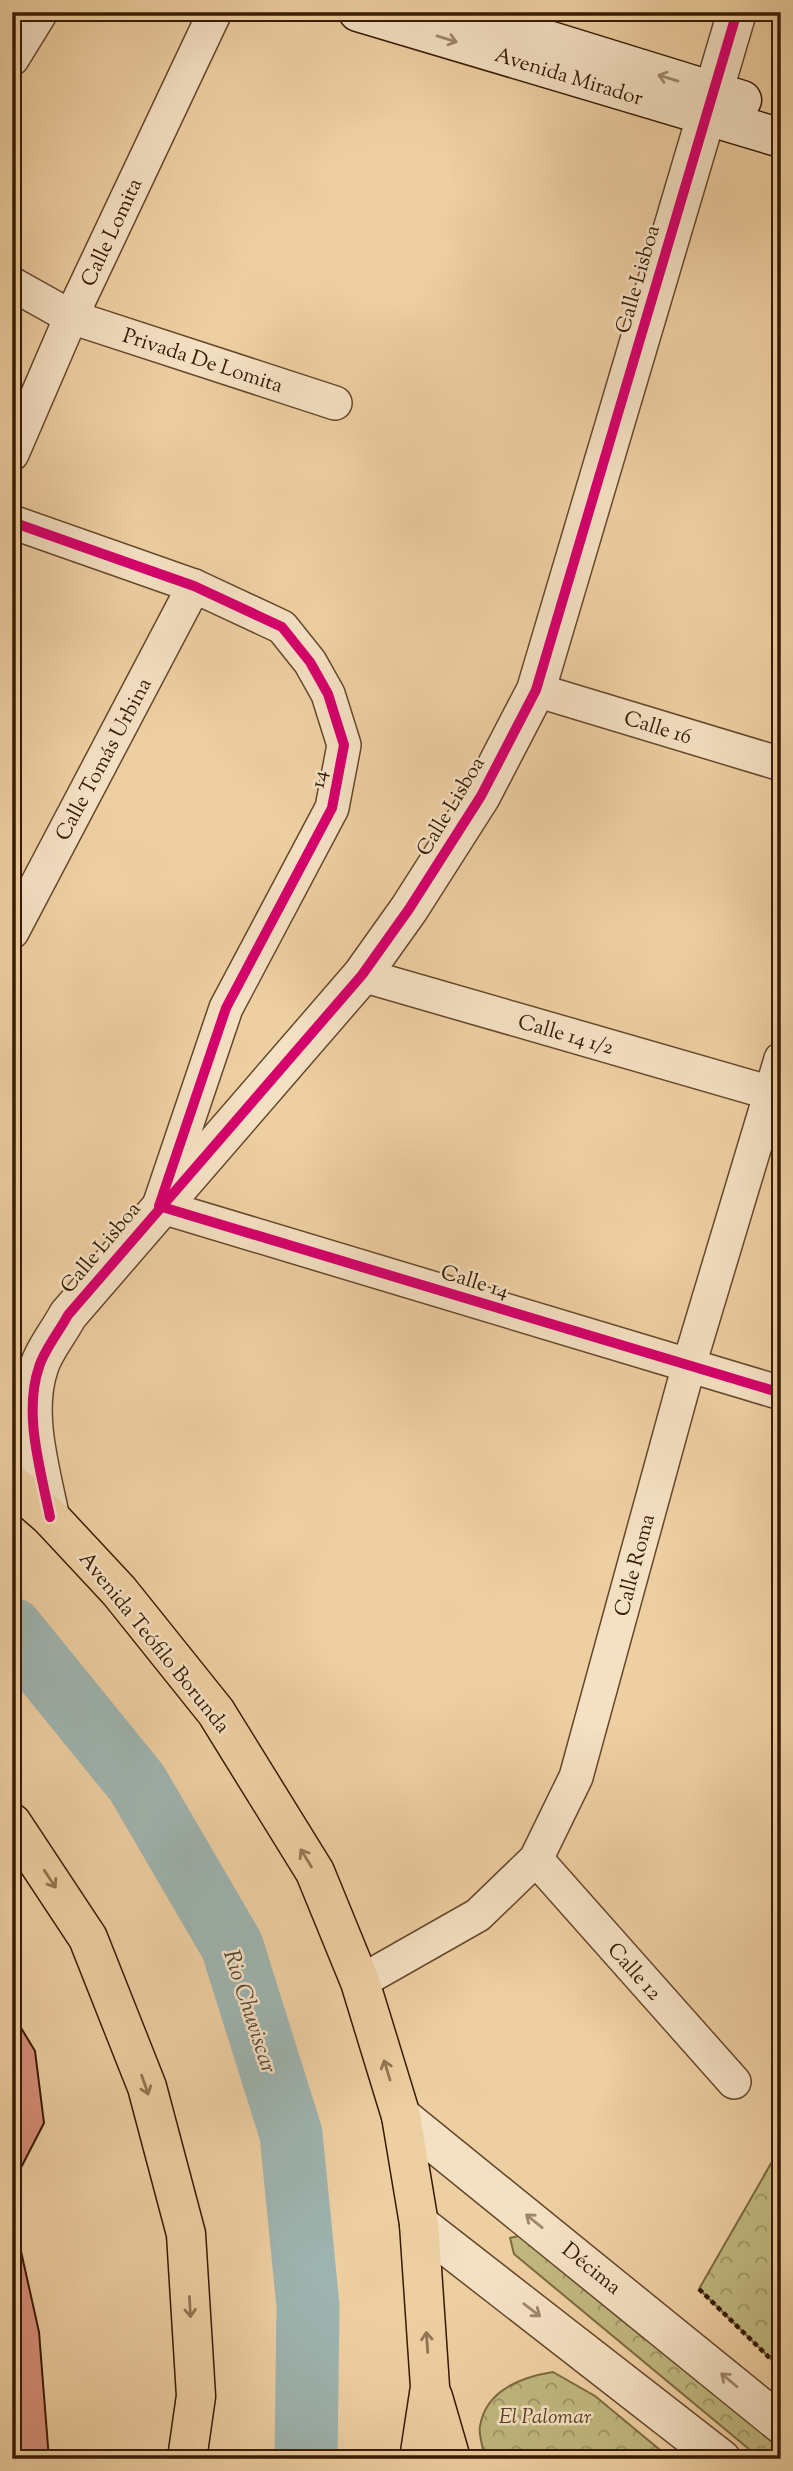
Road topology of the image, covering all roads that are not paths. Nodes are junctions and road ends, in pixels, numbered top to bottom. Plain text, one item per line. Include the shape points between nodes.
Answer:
1 (41, 12) edge
2 (215, 12) edge
3 (358, 12) edge
4 (457, 12) edge
5 (737, 12) edge
6 (12, 59) edge
7 (710, 104) junction
8 (781, 111) edge
9 (781, 138) edge
10 (12, 284) edge
11 (71, 317) junction
12 (335, 403) dead end
13 (12, 454) edge
14 (12, 522) edge
15 (194, 586) junction
16 (536, 691) junction
17 (781, 764) edge
18 (12, 932) edge
19 (362, 975) junction
20 (781, 1059) edge
21 (771, 1093) junction
22 (159, 1206) junction
23 (689, 1365) junction
24 (781, 1393) edge
25 (12, 1484) edge
26 (50, 1517) junction
27 (12, 1823) edge
28 (536, 1859) junction
29 (360, 1982) junction
30 (734, 2082) dead end
31 (401, 2116) junction
32 (419, 2224) junction
33 (430, 2387) junction
34 (781, 2424) edge
35 (187, 2459) edge
36 (419, 2459) edge
37 (451, 2459) edge
38 (721, 2459) edge

1 - 6 street
2 - 11 street, Calle Lomita
3 -> 7 street, Avenida Mirador
7 -> 4 street, Avenida Mirador
5 - 7 street, Calle Lisboa
7 - 8 street, Avenida Mirador
7 - 9 street, Avenida Mirador
7 - 16 street, Calle Lisboa
10 - 11 street
11 - 12 street, Privada De Lomita
11 - 13 street, Calle Lomita
14 - 15 street, 14
15 - 18 street, Calle Tomás Urbina
15 - 22 street, 14 via 282,627 328,694 344,745 332,808 226,1008
16 - 17 street, Calle 16
16 - 19 street, Calle Lisboa via 481,796
19 - 21 street, Calle 14 1/2
19 - 22 street, Calle Lisboa
20 - 21 street, Calle Roma
21 - 23 street, Calle Roma
22 - 23 street, Calle 14
22 - 26 street, Calle Lisboa via 68,1315 38,1367 35,1440
23 - 24 street, Calle 14
23 - 28 street, Calle Roma via 576,1777
25 - 26 main road, Avenida Teófilo Borunda
29 -> 26 main road, Avenida Teófilo Borunda via 315,1872 216,1712 119,1591
27 -> 35 main road via 88,1938 147,2087 186,2234 195,2396
28 - 29 street, Calle Roma via 478,1915
28 - 30 street, Calle 12
31 -> 29 main road, Avenida Teófilo Borunda
31 - 32 main road, Avenida Teófilo Borunda
34 -> 31 street, Décima
33 -> 32 main road, Avenida Teófilo Borunda
32 -> 38 street
33 - 36 main road, Avenida Teófilo Borunda
33 - 37 main road

